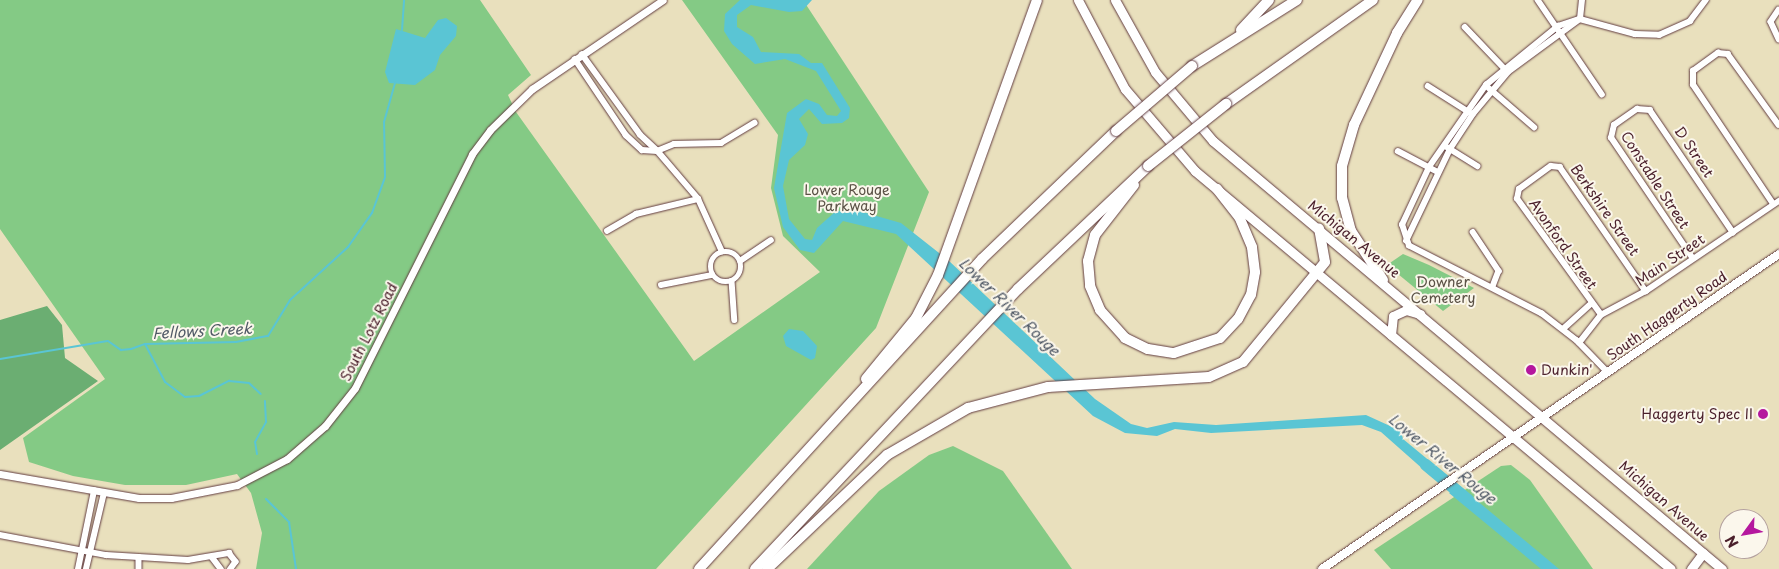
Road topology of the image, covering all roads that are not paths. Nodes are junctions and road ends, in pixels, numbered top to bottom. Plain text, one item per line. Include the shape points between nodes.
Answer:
1 (663, 0) edge
2 (1037, 0) edge
3 (1078, 0) edge
4 (1115, 0) edge
5 (1269, 0) edge
6 (1298, 0) edge
7 (1373, 0) edge
8 (1418, 0) edge
9 (1538, 0) edge
10 (1582, 0) edge
11 (1706, 0) edge
12 (1779, 10) edge
13 (1580, 19) junction
14 (1558, 26) junction
15 (1465, 27) dead end
16 (1563, 35) junction
17 (1779, 39) edge
18 (579, 57) junction
19 (1192, 66) junction
20 (1506, 70) junction
21 (1486, 85) junction
22 (1428, 86) dead end
23 (1492, 90) junction
24 (1602, 94) dead end
25 (1466, 110) junction
26 (1473, 114) junction
27 (1626, 117) joint
28 (754, 123) dead end
29 (1779, 125) edge
30 (1534, 128) dead end
31 (1444, 145) junction
32 (1450, 149) junction
33 (657, 151) junction
34 (1398, 151) dead end
35 (1478, 166) dead end
36 (1146, 168) junction
37 (1430, 168) junction
38 (1438, 172) junction
39 (1536, 176) joint
40 (1217, 189) junction
41 (698, 199) junction
42 (1776, 202) edge
43 (1319, 229) junction
44 (607, 231) dead end
45 (1473, 232) dead end
46 (1733, 232) junction
47 (771, 240) dead end
48 (1406, 241) junction
49 (722, 252) junction
50 (1779, 254) edge
51 (1693, 259) junction
52 (740, 261) junction
53 (1318, 273) junction
54 (712, 275) junction
55 (1383, 280) junction
56 (732, 281) junction
57 (661, 285) dead end
58 (1493, 287) junction
59 (1646, 292) junction
60 (1590, 305) junction
61 (1422, 314) junction
62 (1601, 315) junction
63 (735, 320) dead end
64 (1563, 329) junction
65 (1391, 336) junction
66 (1579, 343) junction
67 (1607, 372) junction
68 (1543, 416) junction
69 (1512, 438) junction
70 (0, 474) edge
71 (94, 491) junction
72 (104, 493) junction
73 (764, 498) junction
74 (0, 534) edge
75 (80, 549) junction
76 (90, 552) junction
77 (1703, 553) junction
78 (139, 557) junction
79 (212, 557) junction
80 (78, 569) edge
81 (86, 569) edge
82 (139, 569) edge
83 (221, 569) edge
84 (231, 569) edge
85 (699, 569) edge
86 (756, 569) edge
87 (767, 569) edge
88 (1322, 569) edge
89 (1670, 569) edge
90 (1691, 569) edge
91 (1722, 569) edge

1 - 18 street, South Lotz Road
2 - 73 highway via 925,304 903,337
3 - 40 main road via 1140,111
4 - 43 main road, Michigan Avenue via 1155,72 1196,123
5 - 19 highway via 1247,24
6 - 19 highway
7 - 36 highway, bridge via 1226,104
8 - 55 highway via 1397,33 1354,125 1342,166 1342,198 1351,231
9 - 14 street
10 - 13 street
11 - 13 street via 1690,21 1659,35 1635,34
12 - 17 street via 1771,22
13 - 14 street
13 - 16 street
14 - 16 street
14 - 20 street
15 - 20 street
16 - 20 street
16 - 24 street
18 - 33 street via 640,135
18 - 33 street via 626,135 642,150
18 - 72 street, South Lotz Road via 510,108 472,154 366,368 341,408 316,436 276,467 217,492 153,499
19 - 73 highway, bridge via 1116,131 982,259
20 - 21 street
20 - 23 street
21 - 23 street
21 - 25 street
22 - 25 street
23 - 26 street
23 - 30 street
25 - 26 street
25 - 31 street
26 - 32 street
27 - 46 street, D Street via 1641,108 1650,110
27 - 51 street, Constable Street via 1612,127 1611,138
28 - 33 street via 721,142 674,144
29 - 42 street via 1731,56 1720,52 1693,71 1693,85
31 - 32 street
31 - 37 street
32 - 35 street
32 - 38 street
33 - 41 street
34 - 37 street
36 - 40 highway via 1102,224 1088,261 1100,310 1125,338 1148,349 1180,352 1211,343 1232,327 1246,307 1255,272 1252,246 1239,217
36 - 86 highway via 1018,289
37 - 38 street
37 - 48 street via 1402,225
38 - 48 street
39 - 59 street, Berkshire Street via 1551,166 1560,167
39 - 60 street, Avonford Street via 1519,189 1517,199
40 - 53 main road
41 - 44 street via 636,214
41 - 49 street
42 - 46 street, Main Street
43 - 53 highway via 1327,253
43 - 55 main road, Michigan Avenue
45 - 58 street via 1499,271
46 - 51 street, Main Street
47 - 52 street
48 - 58 street
49 - 52 street via 733,253
49 - 54 street via 712,261
50 - 67 main road, South Haggerty Road
51 - 59 street, Main Street
52 - 56 street via 739,275
53 - 65 main road
53 - 87 highway via 1258,349 1236,366 1194,379 1107,382 1023,393 968,408 887,455
54 - 56 street via 719,281
54 - 57 street
55 - 61 main road, Michigan Avenue
56 - 63 street
58 - 64 street
59 - 62 street, Main Street
60 - 62 street, Avonford Street
60 - 64 street
61 - 65 main road via 1396,313 1390,320
61 - 68 main road, Michigan Avenue
62 - 66 street, Main Street
64 - 66 street
65 - 69 main road
66 - 67 street
67 - 68 main road, South Haggerty Road
68 - 69 main road, South Haggerty Road
68 - 77 main road, Michigan Avenue
69 - 88 main road, South Haggerty Road
69 - 89 main road
70 - 71 street, South Lotz Road
71 - 72 street, South Lotz Road
71 - 75 street
72 - 76 street
73 - 85 highway
74 - 75 street
75 - 76 street
75 - 80 street
76 - 78 street
76 - 81 street
77 - 90 main road
77 - 91 main road, Michigan Avenue
78 - 79 street
78 - 82 street
79 - 83 street
79 - 84 street via 229,553 236,562

